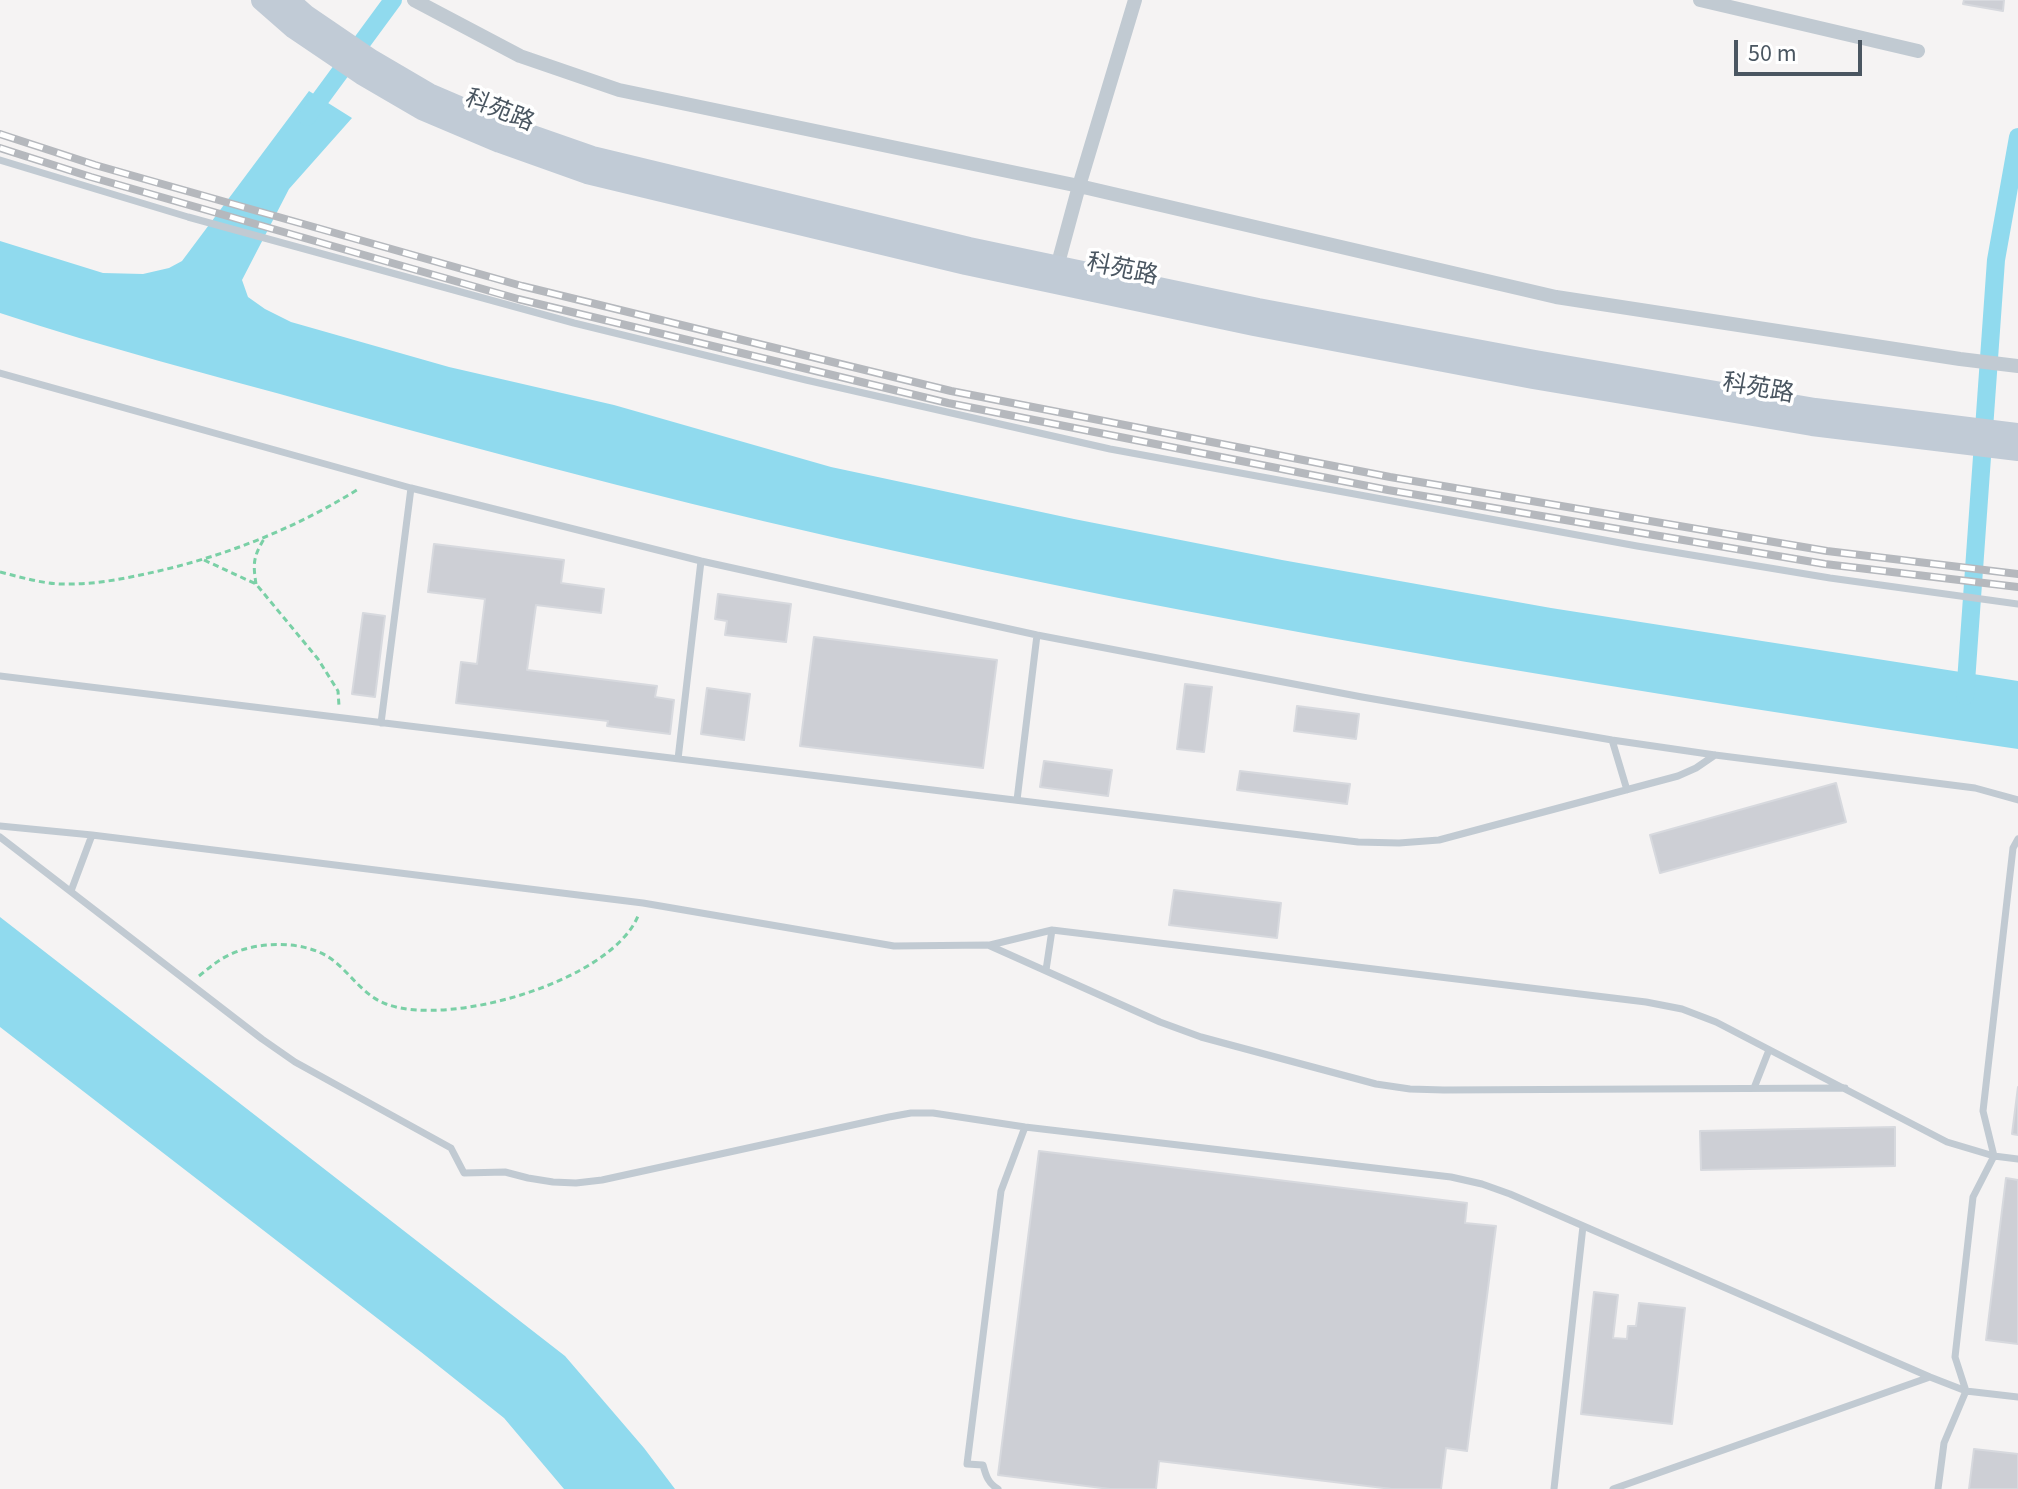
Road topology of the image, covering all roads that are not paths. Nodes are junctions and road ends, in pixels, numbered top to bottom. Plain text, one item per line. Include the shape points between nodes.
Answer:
1 (262, 0) edge
2 (288, 0) edge
3 (414, 0) edge
4 (1135, 0) edge
5 (1700, 0) edge
6 (326, 39) junction
7 (1918, 51) dead end
8 (0, 160) edge
9 (1079, 186) junction
10 (1055, 275) junction
11 (2018, 366) edge
12 (0, 373) edge
13 (2018, 434) edge
14 (1992, 439) junction
15 (2018, 450) edge
16 (411, 488) junction
17 (701, 561) junction
18 (2018, 604) edge
19 (1037, 635) junction
20 (0, 676) edge
21 (381, 723) junction
22 (1612, 740) junction
23 (1715, 755) junction
24 (678, 759) junction
25 (1627, 790) junction
26 (1017, 800) junction
27 (2018, 800) edge
28 (0, 826) edge
29 (92, 835) junction
30 (0, 837) edge
31 (2018, 839) edge
32 (71, 891) junction
33 (1052, 930) junction
34 (988, 945) junction
35 (1046, 970) junction
36 (1769, 1050) junction
37 (1754, 1088) junction
38 (1845, 1088) junction
39 (1025, 1127) junction
40 (1994, 1156) junction
41 (2018, 1159) edge
42 (1583, 1226) junction
43 (1930, 1377) junction
44 (1966, 1391) junction
45 (2018, 1397) edge
46 (998, 1489) edge
47 (1554, 1489) edge
48 (1613, 1489) edge
49 (1938, 1489) edge

1 - 6 street, 科苑路 via 294,28
2 - 6 street, 科苑路
3 - 9 street via 520,56 619,90
4 - 9 street
5 - 7 street
6 - 10 street, 科苑路 via 422,109 587,173 966,264
8 - 18 lane via 574,323 1110,449 1637,546
9 - 10 street
9 - 11 street via 1556,297
10 - 14 street, 科苑路
12 - 16 lane
13 - 14 street, 科苑路
14 - 15 street, 科苑路
16 - 17 lane
16 - 21 lane
17 - 19 lane
17 - 24 lane
19 - 22 lane
19 - 26 lane
20 - 21 lane
21 - 24 lane
22 - 23 lane
22 - 25 lane
23 - 25 lane via 1678,776
23 - 27 lane via 1975,788
24 - 26 lane
25 - 26 lane via 1439,840 1399,843
28 - 29 lane
29 - 32 lane
29 - 34 lane via 643,903 894,946
30 - 32 lane
31 - 40 lane via 1983,1111
32 - 39 lane via 295,1062 451,1148 464,1173 505,1172 553,1182 602,1180 911,1113
33 - 34 lane
33 - 35 lane
33 - 36 lane via 1646,1002 1716,1022
34 - 35 lane
35 - 37 lane via 1201,1037 1376,1084 1444,1090
36 - 37 lane
36 - 38 lane
37 - 38 lane
38 - 40 lane via 1947,1142
39 - 42 lane via 1451,1177 1510,1194
39 - 46 lane via 1001,1191 967,1464 983,1465
40 - 41 lane
40 - 44 lane via 1973,1197 1955,1357
42 - 43 lane
42 - 47 lane
43 - 44 lane
43 - 48 lane
44 - 45 lane
44 - 49 lane via 1944,1443

